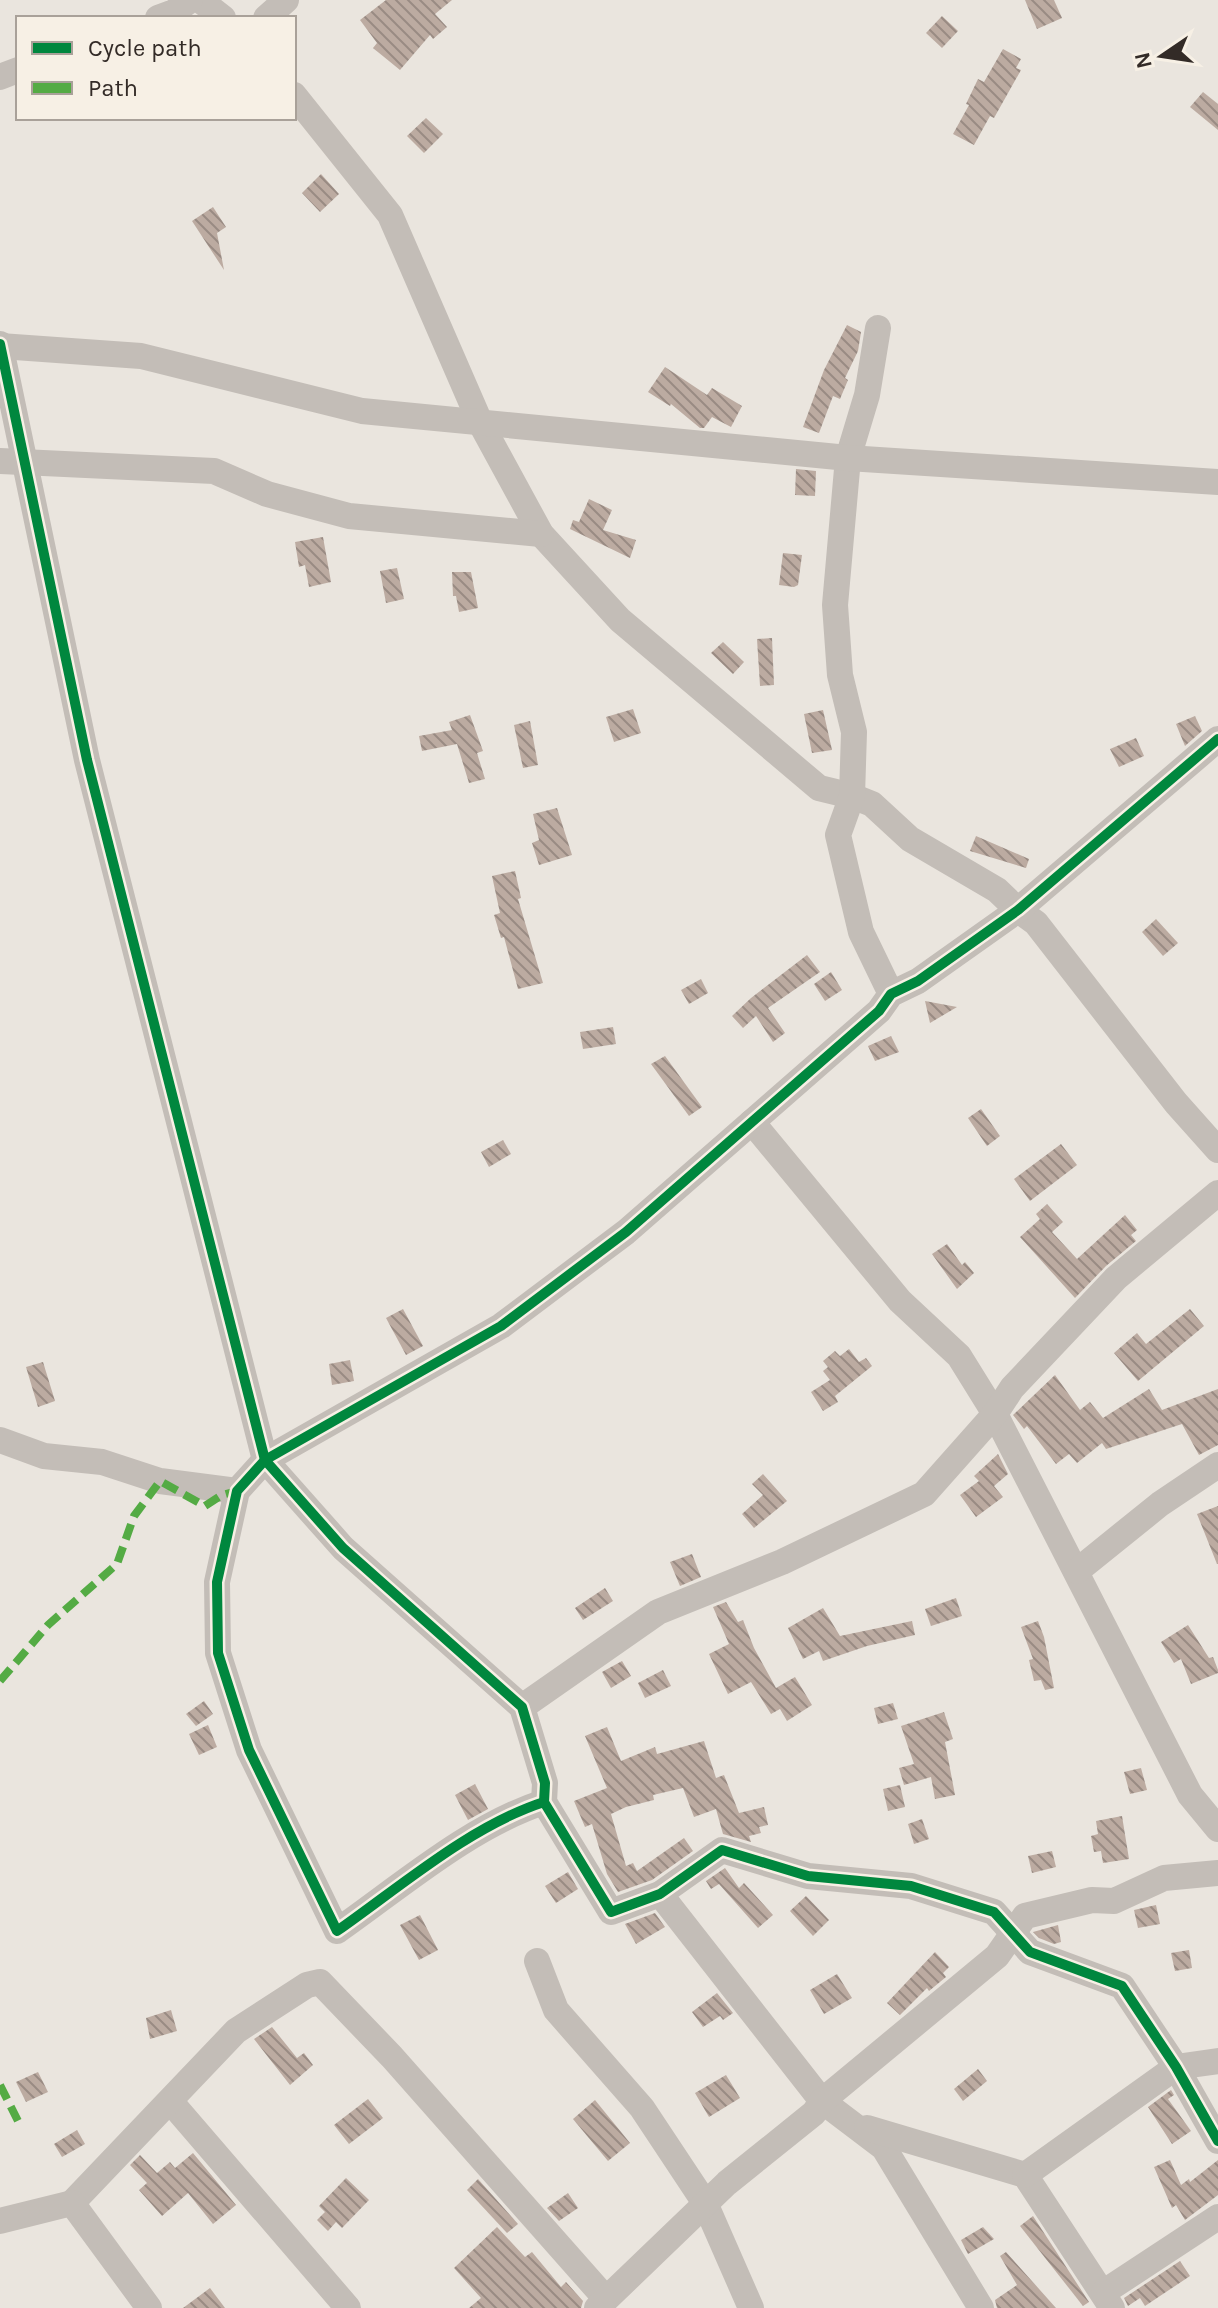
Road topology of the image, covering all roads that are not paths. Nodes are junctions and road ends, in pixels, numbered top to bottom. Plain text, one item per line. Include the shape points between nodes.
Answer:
1 (190, 0) edge
2 (200, 0) edge
3 (286, 0) edge
4 (163, 16) edge
5 (220, 16) edge
6 (268, 16) edge
7 (296, 98) edge
8 (878, 328) dead end
9 (0, 345) edge
10 (480, 422) junction
11 (848, 458) junction
12 (12, 462) edge
13 (1218, 482) edge
14 (541, 534) junction
15 (1218, 739) edge
16 (852, 796) junction
17 (1018, 910) junction
18 (891, 994) junction
19 (752, 1122) junction
20 (1218, 1150) edge
21 (1218, 1193) edge
22 (995, 1414) junction
23 (0, 1440) edge
24 (265, 1460) junction
25 (1218, 1465) edge
26 (237, 1491) junction
27 (1077, 1571) junction
28 (522, 1707) junction
29 (544, 1802) junction
30 (1218, 1829) edge
31 (1218, 1873) edge
32 (660, 1894) junction
33 (1013, 1933) junction
34 (537, 1961) dead end
35 (1218, 2061) edge
36 (1176, 2067) junction
37 (170, 2101) junction
38 (822, 2101) junction
39 (850, 2123) junction
40 (1218, 2141) edge
41 (1025, 2175) junction
42 (72, 2203) junction
43 (705, 2203) junction
44 (1218, 2217) edge
45 (0, 2221) edge
46 (1108, 2300) edge
47 (601, 2303) edge
48 (149, 2308) edge
49 (348, 2308) edge
50 (751, 2308) edge
51 (981, 2308) edge

1 - 4 street
2 - 5 street
3 - 6 street
7 - 10 street via 390,215
8 - 11 street via 867,395
9 - 10 street via 141,356 362,411
9 - 12 street
10 - 11 street
10 - 14 street
11 - 13 street
11 - 16 street via 835,605 840,675 854,732
12 - 14 street via 214,471 267,494 349,516
12 - 24 street
14 - 16 street via 620,620 819,788
15 - 17 street
16 - 17 street via 872,804 910,839 997,890
16 - 18 street via 838,835 861,932
17 - 18 street via 918,981
17 - 20 street via 1036,923
18 - 19 street via 879,1011
19 - 22 street via 900,1301 959,1356
19 - 24 street via 626,1232 501,1326
21 - 22 street via 1116,1278 1012,1388
22 - 27 street
22 - 28 street via 924,1494 782,1562 658,1612
23 - 26 street via 44,1456 102,1462 160,1481
24 - 26 street
24 - 28 street via 343,1548
25 - 27 street
26 - 29 street via 217,1582 218,1653 249,1750 337,1931 463,1842
27 - 30 street via 1190,1795
28 - 29 street via 545,1783
29 - 32 street via 611,1912
31 - 33 street via 1164,1878 1114,1901 1092,1900 1025,1916
32 - 33 street via 722,1850 808,1876 911,1886 994,1912
32 - 38 street
33 - 36 street via 1030,1952 1122,1986
33 - 38 street via 997,1956
34 - 43 street via 556,2010 642,2108
35 - 36 street
36 - 40 street
36 - 41 street
37 - 42 street
37 - 47 street via 236,2031 320,1982 392,2057
37 - 49 street
38 - 39 street
38 - 43 street
39 - 41 street
39 - 51 street via 884,2148
41 - 46 street
42 - 45 street
42 - 48 street
43 - 47 street
43 - 50 street
44 - 46 street

